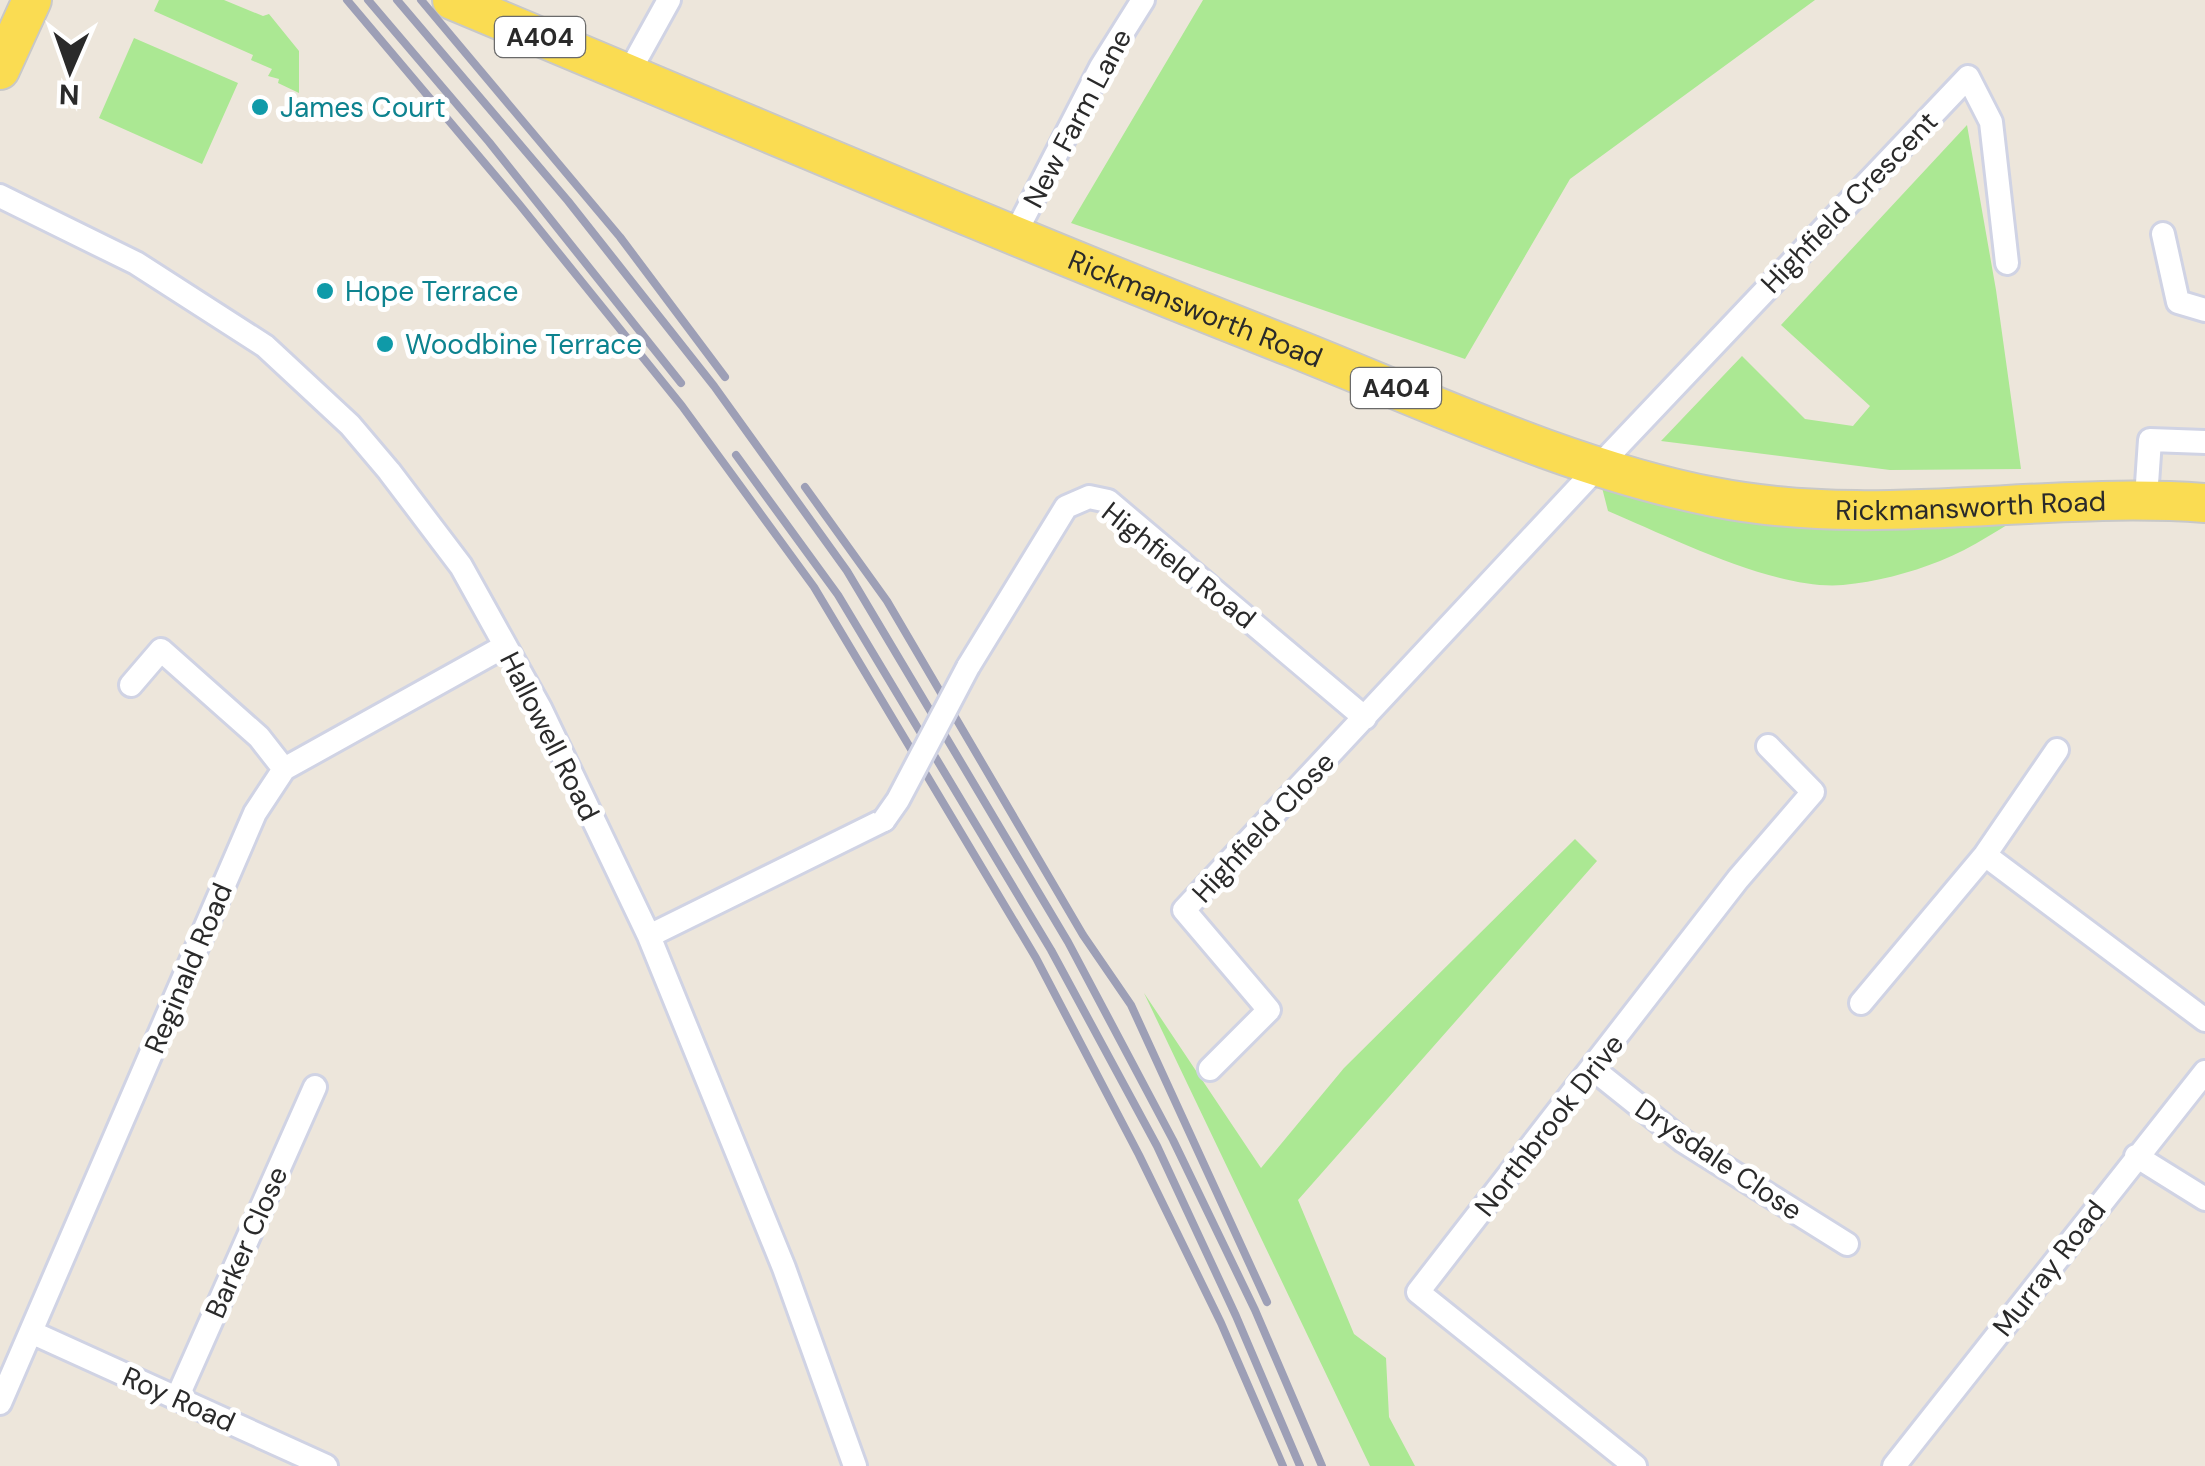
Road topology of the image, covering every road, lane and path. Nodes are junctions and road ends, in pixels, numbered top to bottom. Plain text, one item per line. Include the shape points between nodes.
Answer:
1 (32, 0) edge
2 (452, 0) edge
3 (669, 0) edge
4 (1143, 0) edge
5 (0, 70) edge
6 (628, 74) junction
7 (0, 196) edge
8 (2164, 234) dead end
9 (1013, 238) junction
10 (2007, 263) dead end
11 (2205, 310) edge
12 (2205, 442) edge
13 (1597, 468) junction
14 (2146, 498) junction
15 (2205, 503) edge
16 (505, 646) junction
17 (131, 685) dead end
18 (1365, 718) junction
19 (1768, 746) dead end
20 (2058, 750) dead end
21 (284, 769) junction
22 (1985, 855) junction
23 (649, 936) junction
24 (1861, 1003) dead end
25 (2205, 1020) edge
26 (1210, 1069) dead end
27 (1593, 1069) junction
28 (2205, 1072) edge
29 (315, 1086) dead end
30 (2136, 1156) junction
31 (2205, 1200) edge
32 (1847, 1244) dead end
33 (31, 1332) junction
34 (178, 1398) junction
35 (0, 1403) edge
36 (326, 1466) edge
37 (855, 1466) edge
38 (1635, 1466) edge
39 (1894, 1466) edge

1 - 5 main road
2 - 6 main road, Rickmansworth Road / A404
3 - 6 street
4 - 9 street, New Farm Lane
6 - 9 main road, Rickmansworth Road / A404
7 - 16 street, Hallowell Road via 136,263 300,375 363,440 436,532
8 - 11 street via 2178,302
9 - 13 main road, Rickmansworth Road / A404
10 - 13 street, Highfield Crescent via 1992,122 1968,76
12 - 14 street via 2150,440
13 - 14 main road, Rickmansworth Road / A404 via 1713,498 1874,513
13 - 18 street
14 - 15 main road, Rickmansworth Road / A404
16 - 21 street, Reginald Road
16 - 23 street, Hallowell Road
17 - 21 street via 161,650 259,737
18 - 23 street, Highfield Road, bridge via 1108,502 1088,497 1066,507 884,820
18 - 26 street, Highfield Close via 1184,910 1269,1010
19 - 27 street, Northbrook Drive via 1813,792
20 - 22 street
21 - 33 street, Reginald Road via 255,813
22 - 24 street
22 - 25 street
23 - 37 street, Hallowell Road via 784,1268
27 - 32 street, Drysdale Close via 1683,1140
27 - 38 street, Northbrook Drive via 1418,1292
28 - 30 street, Murray Road
29 - 34 street, Barker Close
30 - 31 street
30 - 39 street, Murray Road
33 - 34 street, Roy Road
33 - 35 street, Reginald Road
34 - 36 street, Roy Road

